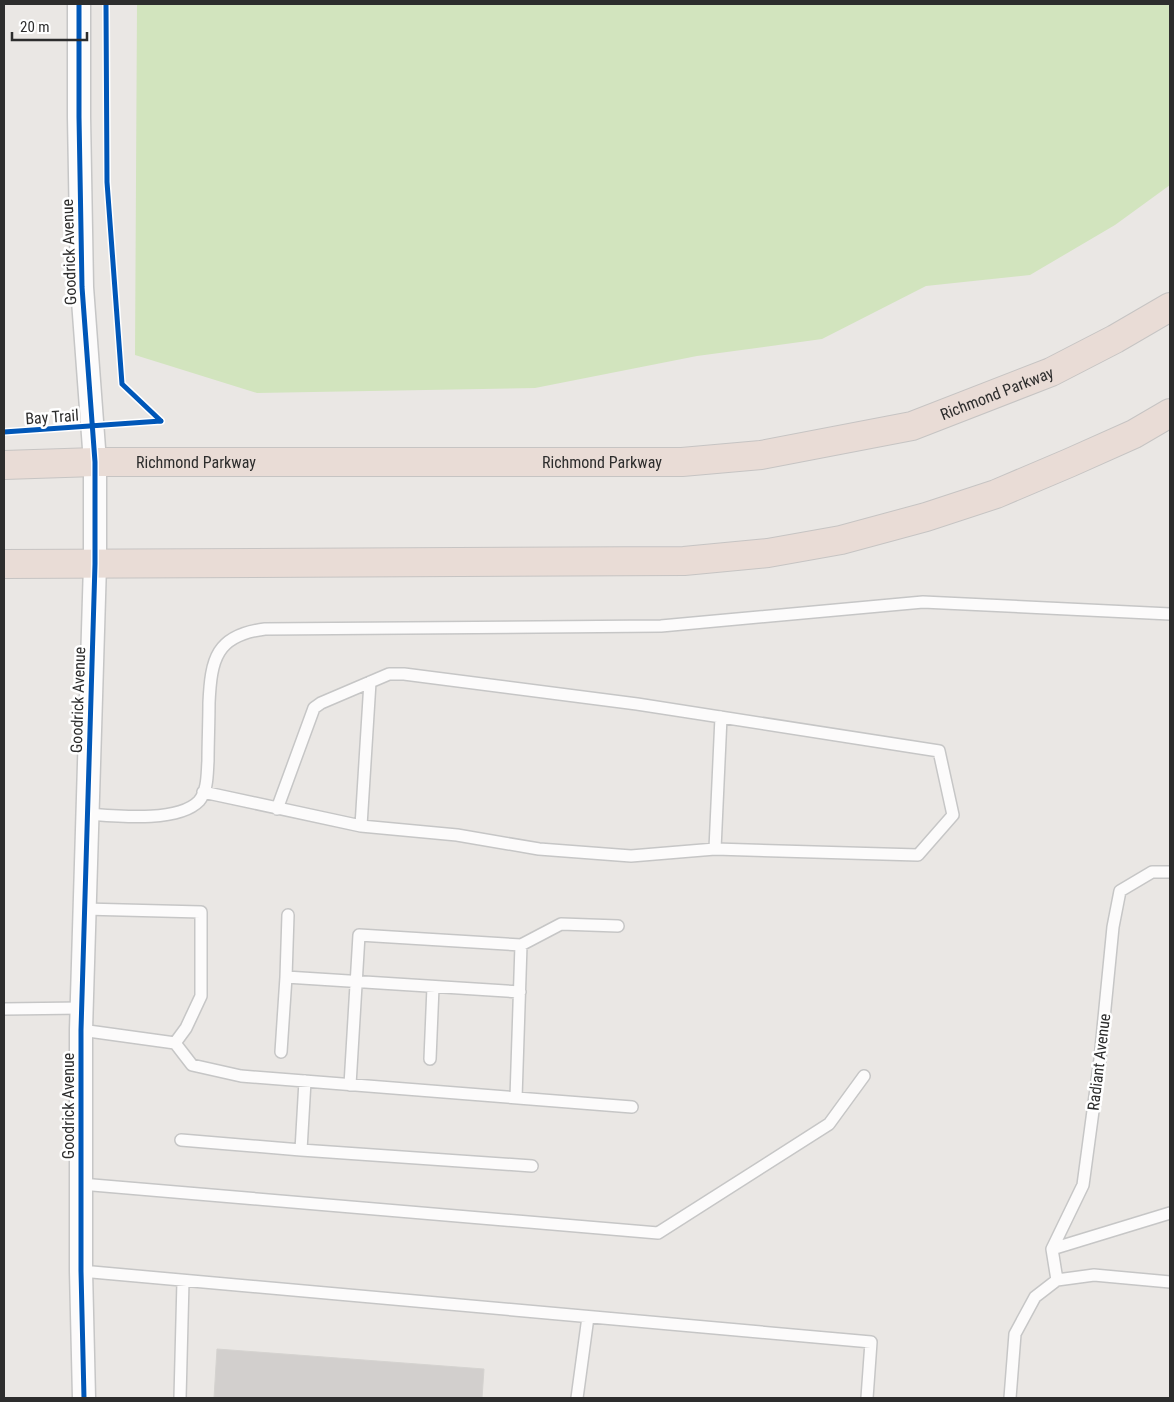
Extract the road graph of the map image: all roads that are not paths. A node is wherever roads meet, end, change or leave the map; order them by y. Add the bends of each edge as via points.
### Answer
1 (79, 4) edge
2 (1170, 307) edge
3 (1170, 413) edge
4 (95, 462) junction
5 (4, 465) edge
6 (4, 564) edge
7 (95, 564) junction
8 (1170, 614) edge
9 (370, 682) junction
10 (721, 717) junction
11 (203, 792) junction
12 (277, 809) junction
13 (87, 814) junction
14 (361, 826) junction
15 (715, 849) junction
16 (1170, 872) edge
17 (84, 909) junction
18 (288, 915) dead end
19 (618, 926) dead end
20 (521, 945) junction
21 (286, 977) junction
22 (356, 982) junction
23 (433, 987) junction
24 (520, 992) junction
25 (4, 1009) edge
26 (81, 1019) junction
27 (175, 1043) junction
28 (281, 1052) dead end
29 (430, 1059) dead end
30 (864, 1076) dead end
31 (306, 1081) junction
32 (350, 1085) junction
33 (516, 1098) junction
34 (632, 1107) dead end
35 (181, 1140) dead end
36 (301, 1150) junction
37 (532, 1166) dead end
38 (81, 1184) junction
39 (1170, 1214) edge
40 (1052, 1250) junction
41 (81, 1272) junction
42 (183, 1280) junction
43 (1057, 1280) junction
44 (1170, 1282) edge
45 (588, 1317) junction
46 (84, 1398) edge
47 (180, 1398) edge
48 (577, 1398) edge
49 (867, 1398) edge
50 (1010, 1398) edge

1 - 4 street, Goodrick Avenue via 82,287
2 - 4 highway, Richmond Parkway via 1052,372 912,426 761,455 682,462
3 - 7 highway via 1134,434 996,494 841,540 768,553 684,561
4 - 5 highway, Richmond Parkway
4 - 7 street, Goodrick Avenue
6 - 7 highway
7 - 13 street, Goodrick Avenue
8 - 11 lane via 923,602 661,626 275,628 248,631 228,641 215,657 210,680 207,784
9 - 10 lane via 389,674 404,674
9 - 12 lane via 314,708
9 - 14 lane
10 - 15 lane
10 - 15 lane via 939,751 953,815 918,855
11 - 12 lane
11 - 13 lane via 199,801 180,812 153,817
12 - 14 lane
13 - 17 street, Goodrick Avenue
14 - 15 lane via 457,835 539,849 631,856
16 - 40 lane, Radiant Avenue via 1152,872 1120,891 1083,1185
17 - 26 street, Goodrick Avenue
17 - 27 lane via 201,912 201,996
18 - 21 lane
19 - 20 lane via 561,924
20 - 22 lane via 359,935
20 - 24 lane
21 - 22 lane
21 - 28 lane
22 - 23 lane
22 - 32 lane
23 - 24 lane
23 - 29 lane
24 - 33 lane
25 - 26 lane
26 - 27 lane
26 - 38 street, Goodrick Avenue
27 - 31 lane via 192,1065 241,1076
30 - 38 lane via 830,1124 658,1233
31 - 32 lane
31 - 36 lane
32 - 33 lane
33 - 34 lane
35 - 36 lane
36 - 37 lane
38 - 41 street, Goodrick Avenue
39 - 40 lane
40 - 43 lane
41 - 42 lane
41 - 46 street, Goodrick Avenue
42 - 45 lane
42 - 47 lane
43 - 44 lane via 1094,1275
43 - 50 lane via 1035,1297 1015,1334
45 - 48 lane
45 - 49 lane via 871,1342

